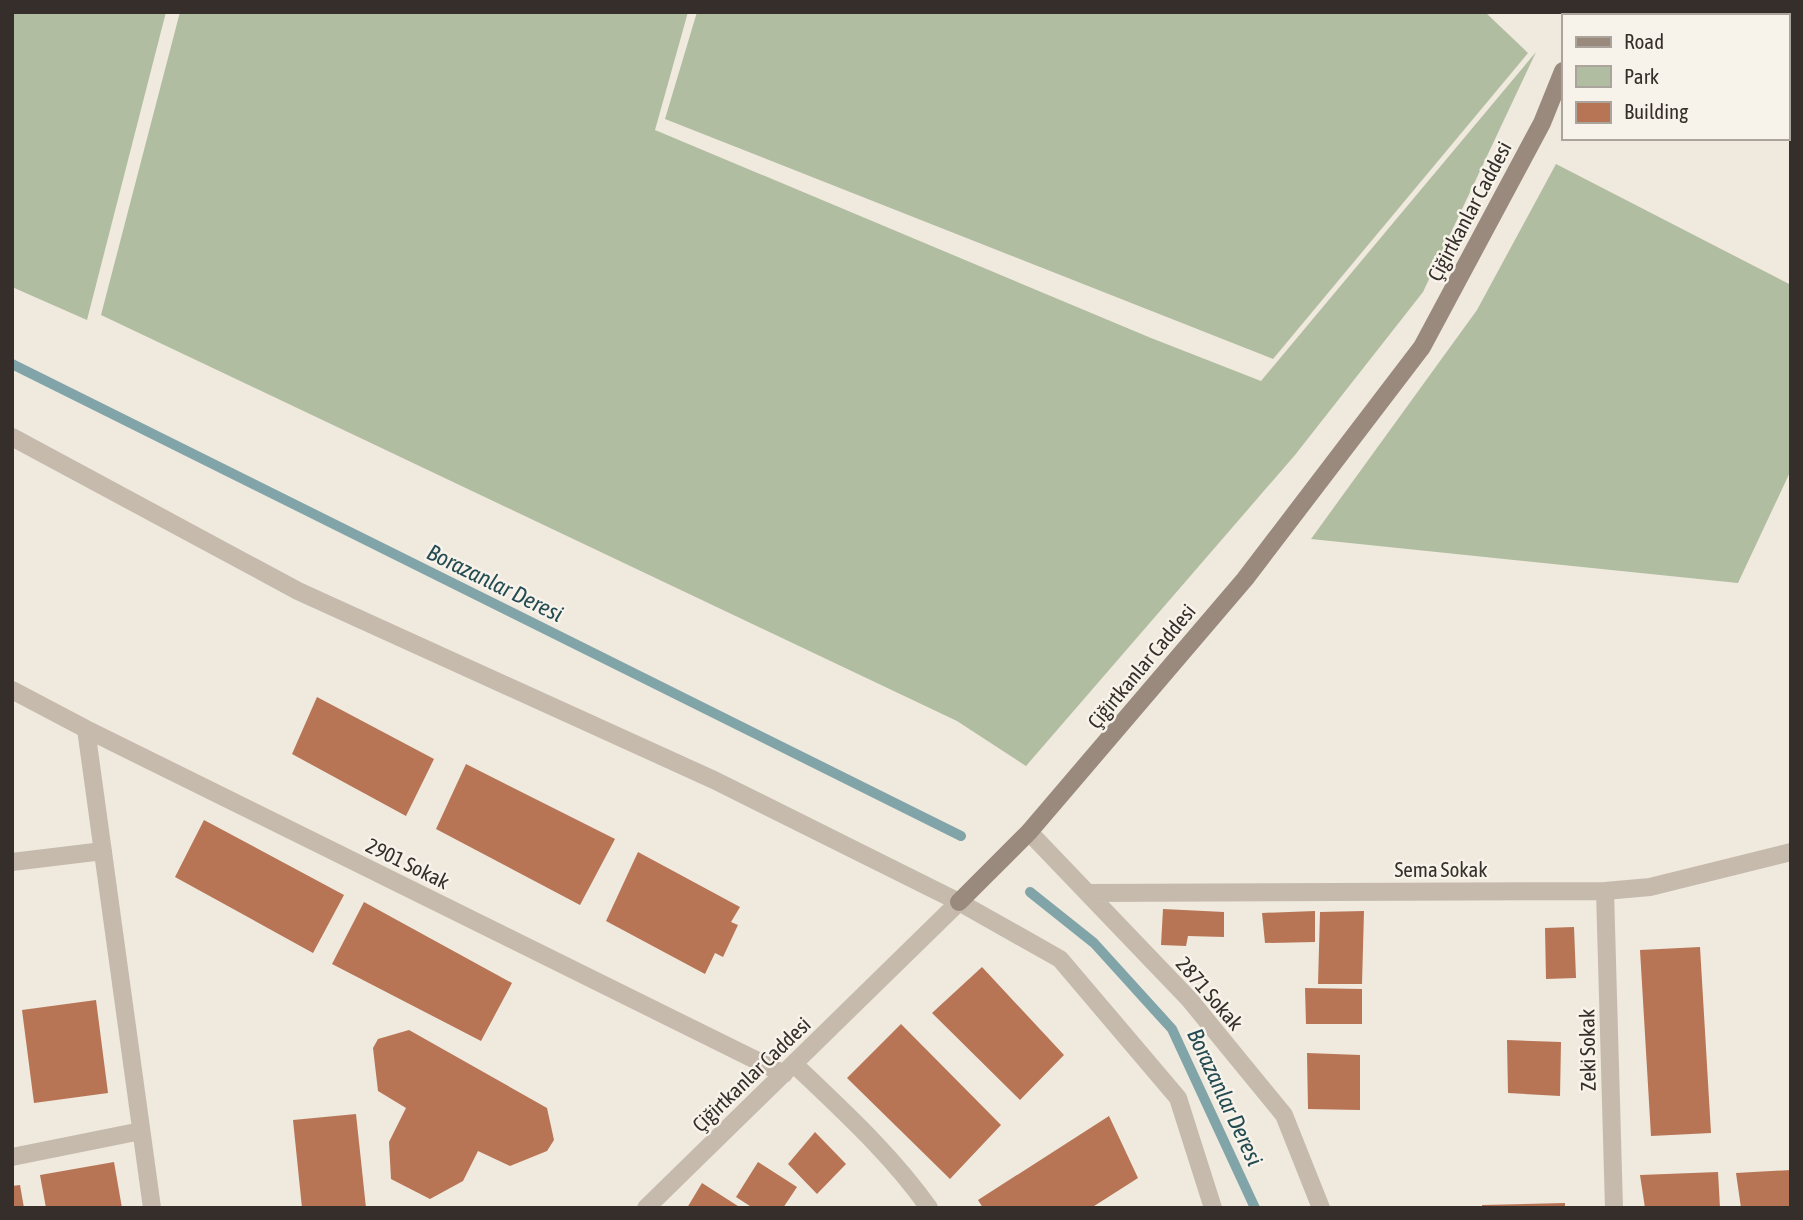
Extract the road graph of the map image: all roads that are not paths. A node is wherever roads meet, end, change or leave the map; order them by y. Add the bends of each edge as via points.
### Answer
1 (1562, 73) edge
2 (12, 437) edge
3 (12, 690) edge
4 (86, 729) junction
5 (1029, 832) junction
6 (103, 850) junction
7 (1791, 852) edge
8 (12, 862) edge
9 (1605, 891) junction
10 (1088, 894) junction
11 (959, 902) junction
12 (789, 1069) junction
13 (141, 1131) junction
14 (12, 1157) edge
15 (152, 1208) edge
16 (646, 1208) edge
17 (929, 1208) edge
18 (1213, 1208) edge
19 (1321, 1208) edge
20 (1614, 1208) edge

1 - 5 street, Çiğirtkanlar Caddesi via 1542,123 1422,347 1245,579
2 - 11 street via 298,591 714,780
3 - 4 street, 2901 Sokak
4 - 6 street
4 - 12 street, 2901 Sokak
5 - 10 street, 2871 Sokak
5 - 11 street, Çiğirtkanlar Caddesi
6 - 8 street
6 - 13 street
7 - 9 street, Sema Sokak via 1650,887
9 - 10 street, Sema Sokak
9 - 20 street, Zeki Sokak
10 - 19 street, 2871 Sokak via 1189,999 1284,1115
11 - 12 street, Çiğirtkanlar Caddesi
11 - 18 street via 1060,958 1178,1098
12 - 16 street, Çiğirtkanlar Caddesi
12 - 17 street, 2901 Sokak via 858,1126
13 - 14 street
13 - 15 street

